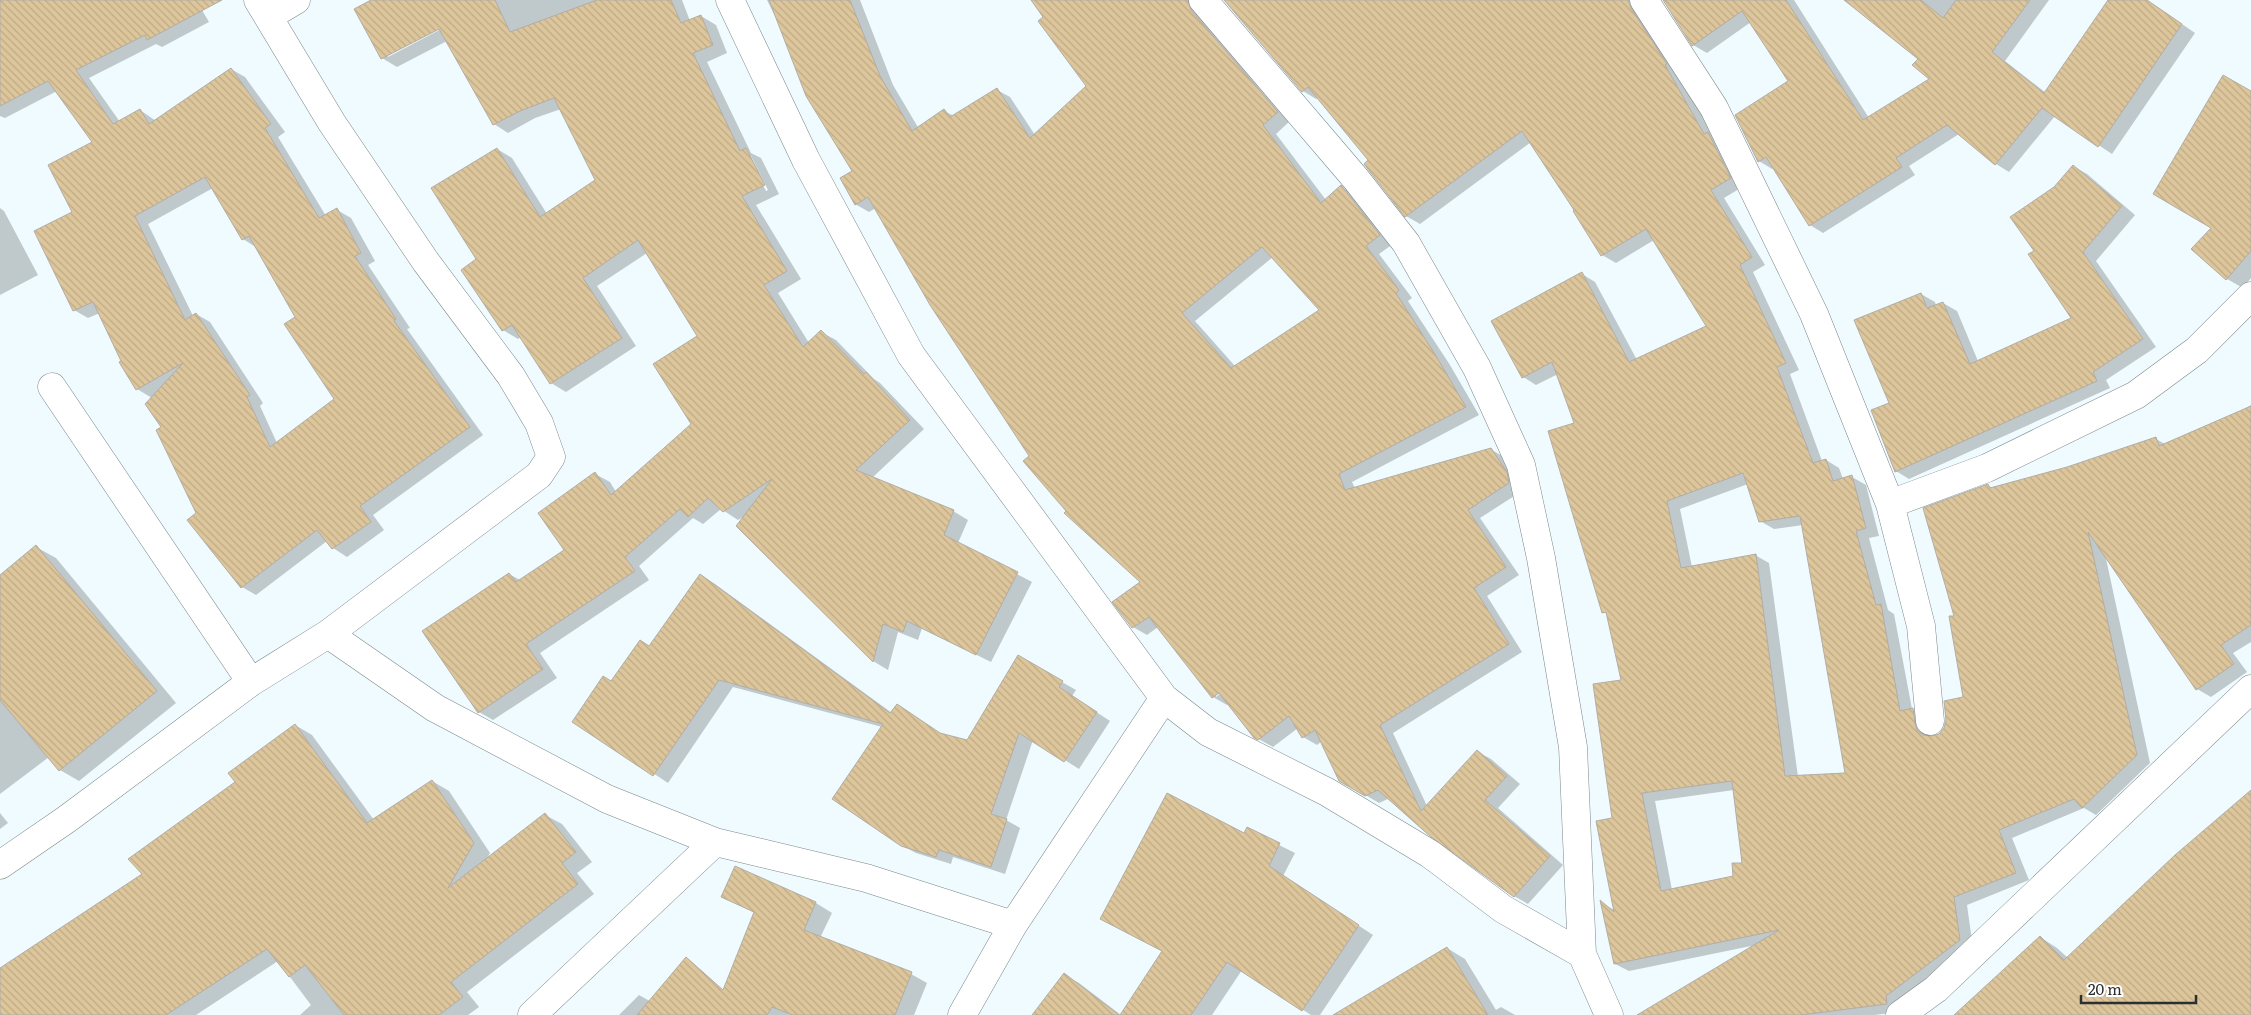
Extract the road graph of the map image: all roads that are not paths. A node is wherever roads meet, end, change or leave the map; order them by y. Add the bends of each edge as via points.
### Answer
1 (296, 0) edge
2 (730, 0) edge
3 (1203, 0) edge
4 (1644, 0) edge
5 (264, 8) edge
6 (2251, 296) edge
7 (52, 387) dead end
8 (1890, 504) junction
9 (328, 634) junction
10 (251, 682) junction
11 (2251, 689) edge
12 (1164, 698) junction
13 (1930, 721) dead end
14 (715, 842) junction
15 (0, 865) edge
16 (1013, 926) junction
17 (1582, 954) junction
18 (532, 1015) edge
19 (962, 1015) edge
20 (1609, 1015) edge
21 (1900, 1015) edge

1 - 5 street
2 - 12 street via 806,160 911,355
3 - 17 street via 1356,178 1406,243 1477,368 1521,466 1542,558 1573,747
4 - 8 street via 1714,108 1814,314
5 - 9 street via 338,131 426,262 511,376 539,423 551,456 539,475
6 - 8 street via 2197,350 2136,394 1987,468
7 - 10 street
8 - 13 street via 1921,626
9 - 10 street
9 - 14 street via 435,708 607,799
10 - 15 street via 67,820
11 - 21 street via 1936,990
12 - 16 street
12 - 17 street via 1208,732 1327,792 1430,854 1503,909
14 - 16 street via 866,878
14 - 18 street
16 - 19 street
17 - 20 street

